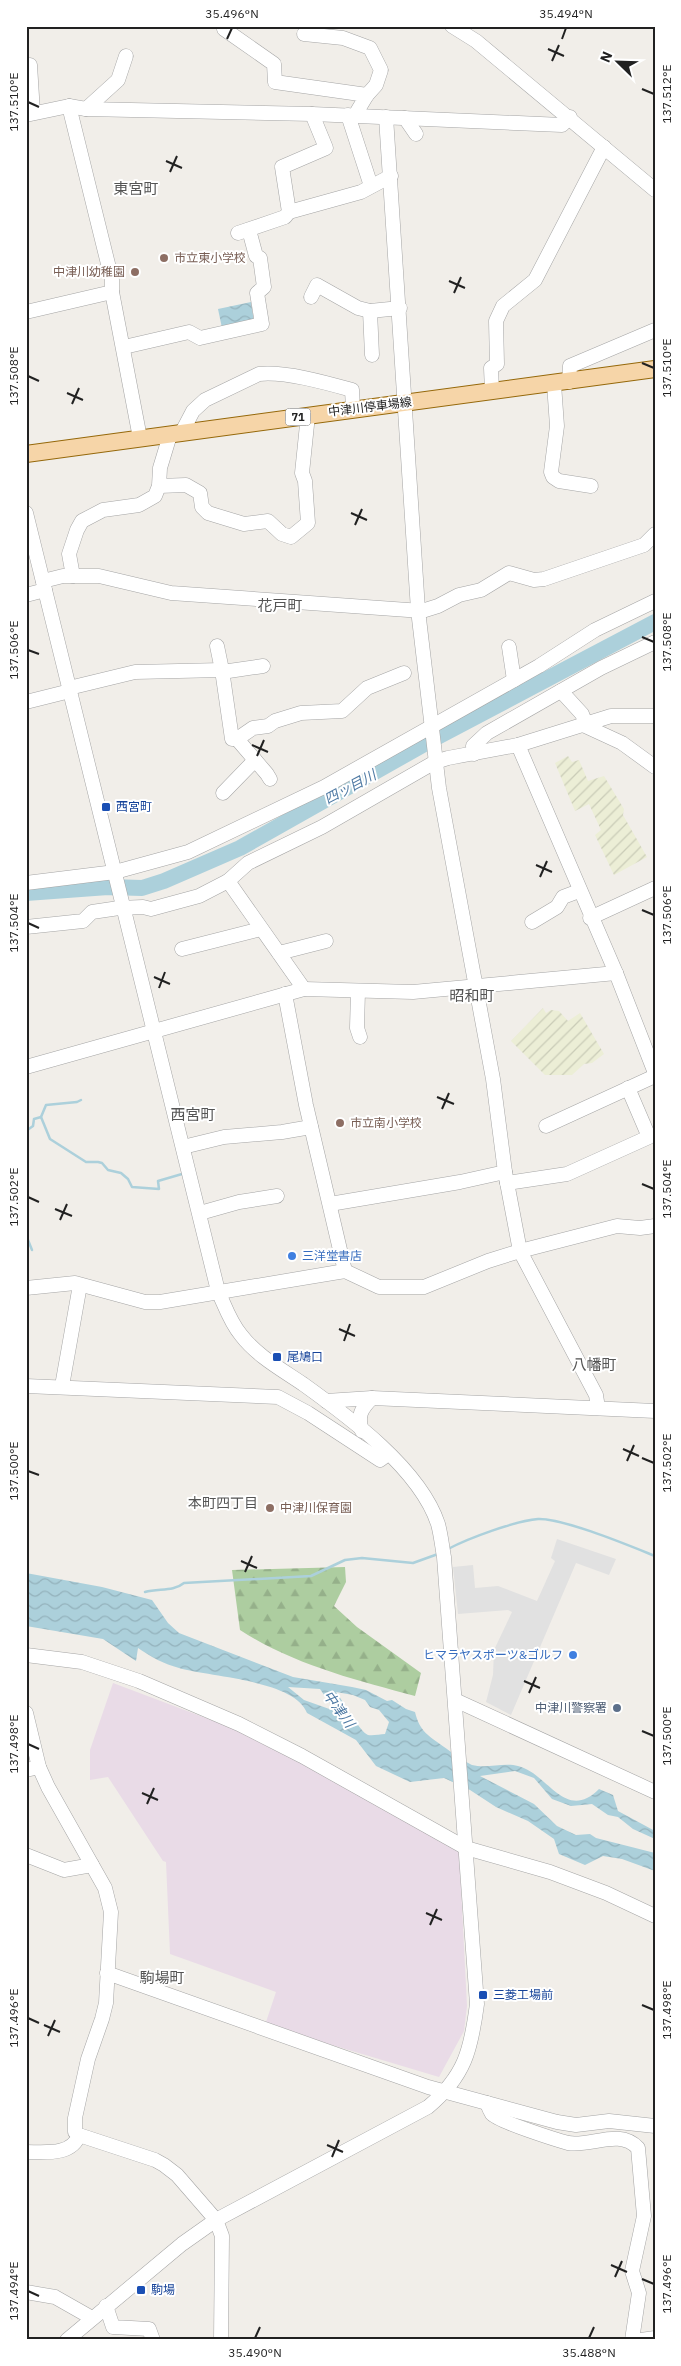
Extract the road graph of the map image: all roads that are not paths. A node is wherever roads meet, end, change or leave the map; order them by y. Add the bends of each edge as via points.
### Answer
1 (452, 26) edge
2 (224, 29) dead end
3 (304, 34) dead end
4 (126, 56) dead end
5 (30, 65) dead end
6 (367, 96) junction
7 (69, 106) junction
8 (86, 109) junction
9 (30, 114) edge
10 (312, 114) junction
11 (351, 115) junction
12 (386, 117) junction
13 (570, 117) junction
14 (405, 118) junction
15 (416, 134) dead end
16 (604, 147) junction
17 (390, 176) junction
18 (371, 186) junction
19 (655, 190) edge
20 (289, 212) junction
21 (112, 292) junction
22 (311, 297) dead end
23 (400, 308) junction
24 (370, 311) junction
25 (26, 312) edge
26 (655, 330) edge
27 (124, 348) junction
28 (372, 354) dead end
29 (655, 369) edge
30 (562, 383) junction
31 (492, 391) junction
32 (405, 402) junction
33 (353, 408) junction
34 (308, 416) junction
35 (176, 433) junction
36 (140, 438) junction
37 (26, 454) edge
38 (159, 486) junction
39 (591, 486) dead end
40 (26, 513) edge
41 (655, 534) edge
42 (73, 576) junction
43 (44, 585) junction
44 (26, 596) edge
45 (655, 601) edge
46 (418, 610) junction
47 (655, 642) edge
48 (218, 646) dead end
49 (509, 647) dead end
50 (262, 666) dead end
51 (222, 671) junction
52 (404, 673) dead end
53 (514, 680) junction
54 (69, 689) junction
55 (562, 691) junction
56 (26, 702) edge
57 (655, 716) edge
58 (584, 725) junction
59 (431, 727) junction
60 (237, 739) junction
61 (518, 745) junction
62 (474, 754) junction
63 (255, 760) junction
64 (435, 762) junction
65 (655, 767) edge
66 (270, 779) dead end
67 (222, 793) dead end
68 (116, 875) junction
69 (228, 881) junction
70 (26, 883) edge
71 (655, 888) edge
72 (579, 891) junction
73 (124, 905) junction
74 (590, 918) junction
75 (532, 922) dead end
76 (26, 927) edge
77 (261, 929) junction
78 (326, 941) dead end
79 (182, 949) dead end
80 (279, 953) junction
81 (616, 973) junction
82 (475, 985) junction
83 (304, 989) junction
84 (358, 991) junction
85 (285, 994) junction
86 (155, 1032) junction
87 (360, 1037) dead end
88 (26, 1067) edge
89 (655, 1074) edge
90 (628, 1088) junction
91 (546, 1126) dead end
92 (311, 1127) junction
93 (183, 1147) junction
94 (506, 1178) junction
95 (277, 1196) dead end
96 (330, 1204) junction
97 (200, 1213) junction
98 (655, 1226) edge
99 (520, 1251) junction
100 (345, 1271) junction
101 (80, 1284) junction
102 (26, 1288) edge
103 (218, 1291) junction
104 (26, 1386) edge
105 (62, 1386) junction
106 (372, 1398) junction
107 (326, 1401) junction
108 (598, 1408) junction
109 (655, 1411) edge
110 (362, 1431) junction
111 (388, 1454) junction
112 (26, 1655) edge
113 (456, 1706) junction
114 (26, 1713) edge
115 (33, 1768) edge
116 (655, 1792) edge
117 (466, 1848) junction
118 (26, 1854) edge
119 (92, 1865) junction
120 (655, 1916) edge
121 (108, 1973) junction
122 (446, 2092) junction
123 (487, 2103) junction
124 (655, 2126) edge
125 (79, 2135) junction
126 (26, 2152) edge
127 (216, 2220) junction
128 (26, 2292) edge
129 (106, 2306) junction
130 (92, 2318) junction
131 (655, 2338) edge
132 (67, 2340) edge
133 (153, 2340) edge
134 (221, 2340) edge
135 (632, 2340) edge
136 (641, 2340) edge

1 - 13 street via 476,41
2 - 6 street via 274,64 275,82
3 - 6 street via 343,38 370,48 381,70 376,85
4 - 8 street via 118,80
5 - 9 street
6 - 11 street
7 - 8 street
7 - 9 street
7 - 21 street via 112,280
8 - 10 street
10 - 11 street
10 - 20 street via 326,148 282,167
11 - 12 street
11 - 18 street
12 - 14 street
12 - 17 street
13 - 14 street via 562,125
13 - 16 street
14 - 15 street
16 - 19 street
16 - 31 street via 535,280 503,306 496,320 497,364 491,368
17 - 18 street
17 - 23 street
18 - 20 street via 361,192
20 - 27 street via 286,217 244,232 260,258 264,286 257,293 262,324 200,338 189,332
21 - 25 street
21 - 27 street
22 - 24 street via 317,285 358,308
23 - 24 street
23 - 32 street
24 - 28 street
26 - 30 street via 570,366
27 - 36 street
29 - 30 main road, 中津川停車場線 / 71
30 - 31 main road, 中津川停車場線 / 71
30 - 39 street via 551,472 559,481
31 - 32 main road, 中津川停車場線 / 71
32 - 33 main road, 中津川停車場線 / 71
32 - 46 street
33 - 34 main road, 中津川停車場線 / 71
33 - 35 street via 352,390 314,380 259,374 205,400
34 - 35 main road, 中津川停車場線 / 71
34 - 38 street via 302,473 308,523 291,537 282,534 268,521 244,524 208,513 202,507 200,493 186,485
35 - 36 main road, 中津川停車場線 / 71
35 - 38 street via 160,468
36 - 37 main road, 中津川停車場線 / 71
38 - 42 street via 155,496 147,502 103,510 82,521 69,554
40 - 43 street
41 - 46 street via 644,545 582,567 534,580 509,573 481,590
42 - 43 street
42 - 46 street via 108,578 171,593
43 - 44 street
43 - 54 street
45 - 53 street via 594,630
46 - 59 street
47 - 55 street
48 - 51 street
49 - 53 street
50 - 51 street
51 - 54 street via 135,672
51 - 60 street via 232,739
52 - 60 street via 367,688 342,711 301,713 268,726 253,728
53 - 59 street
54 - 56 street
54 - 68 street
55 - 58 street via 582,714
55 - 62 street via 487,733 473,746
57 - 58 street via 611,716
58 - 61 street
58 - 65 street via 622,743
59 - 64 street
59 - 68 street via 316,791 188,852
60 - 63 street
61 - 62 street
61 - 72 street
62 - 64 street
63 - 66 street
63 - 67 street
64 - 69 street via 322,827 248,863
64 - 82 street
68 - 70 street
68 - 73 street
69 - 73 street via 199,896 151,909
69 - 77 street
71 - 74 street
72 - 74 street
72 - 75 street via 563,897 557,907
73 - 76 street via 92,912 83,921
73 - 86 street
74 - 81 street
77 - 79 street
77 - 80 street
78 - 80 street
80 - 83 street
81 - 82 street
81 - 89 street
82 - 84 street via 413,992
82 - 94 street
83 - 84 street
83 - 85 street
84 - 87 street via 357,1028
85 - 86 street
85 - 92 street
86 - 88 street
86 - 93 street
89 - 90 street
90 - 91 street
90 - 94 street via 649,1136 567,1174
92 - 93 street via 224,1137
92 - 96 street
93 - 97 street
94 - 96 street via 460,1182
94 - 99 street
95 - 97 street
96 - 100 street
97 - 103 street
98 - 99 street via 617,1226
99 - 100 street via 424,1287 379,1287
99 - 108 street via 596,1395
100 - 103 street
101 - 102 street
101 - 103 street via 145,1302
101 - 105 street
103 - 107 street via 240,1335 261,1356
104 - 105 street
105 - 111 street via 278,1397 380,1460
106 - 107 street
106 - 108 street
106 - 110 street via 360,1413
107 - 110 street
108 - 109 street
110 - 111 street
111 - 113 street via 417,1485 437,1523 444,1557
112 - 117 street via 100,1667 239,1724
113 - 116 street
113 - 117 street
114 - 115 street
115 - 119 street via 48,1787
117 - 120 street via 550,1872
117 - 122 street via 477,2004 472,2042
118 - 119 street via 64,1870
119 - 121 street via 105,1888 110,1906
121 - 122 street
121 - 125 street via 102,2019 88,2059 75,2118 75,2132
122 - 123 street
122 - 127 street via 402,2122
123 - 124 street via 576,2125 609,2121
123 - 135 street via 492,2115 504,2122 568,2143 618,2138 631,2140 638,2148 644,2216 632,2270 639,2293
125 - 126 street via 69,2148 52,2153
125 - 127 street via 155,2160 177,2176
127 - 129 street
127 - 134 street via 222,2236
128 - 130 street via 55,2297
129 - 130 street
129 - 133 street via 113,2327 148,2330
130 - 132 street
131 - 136 street

